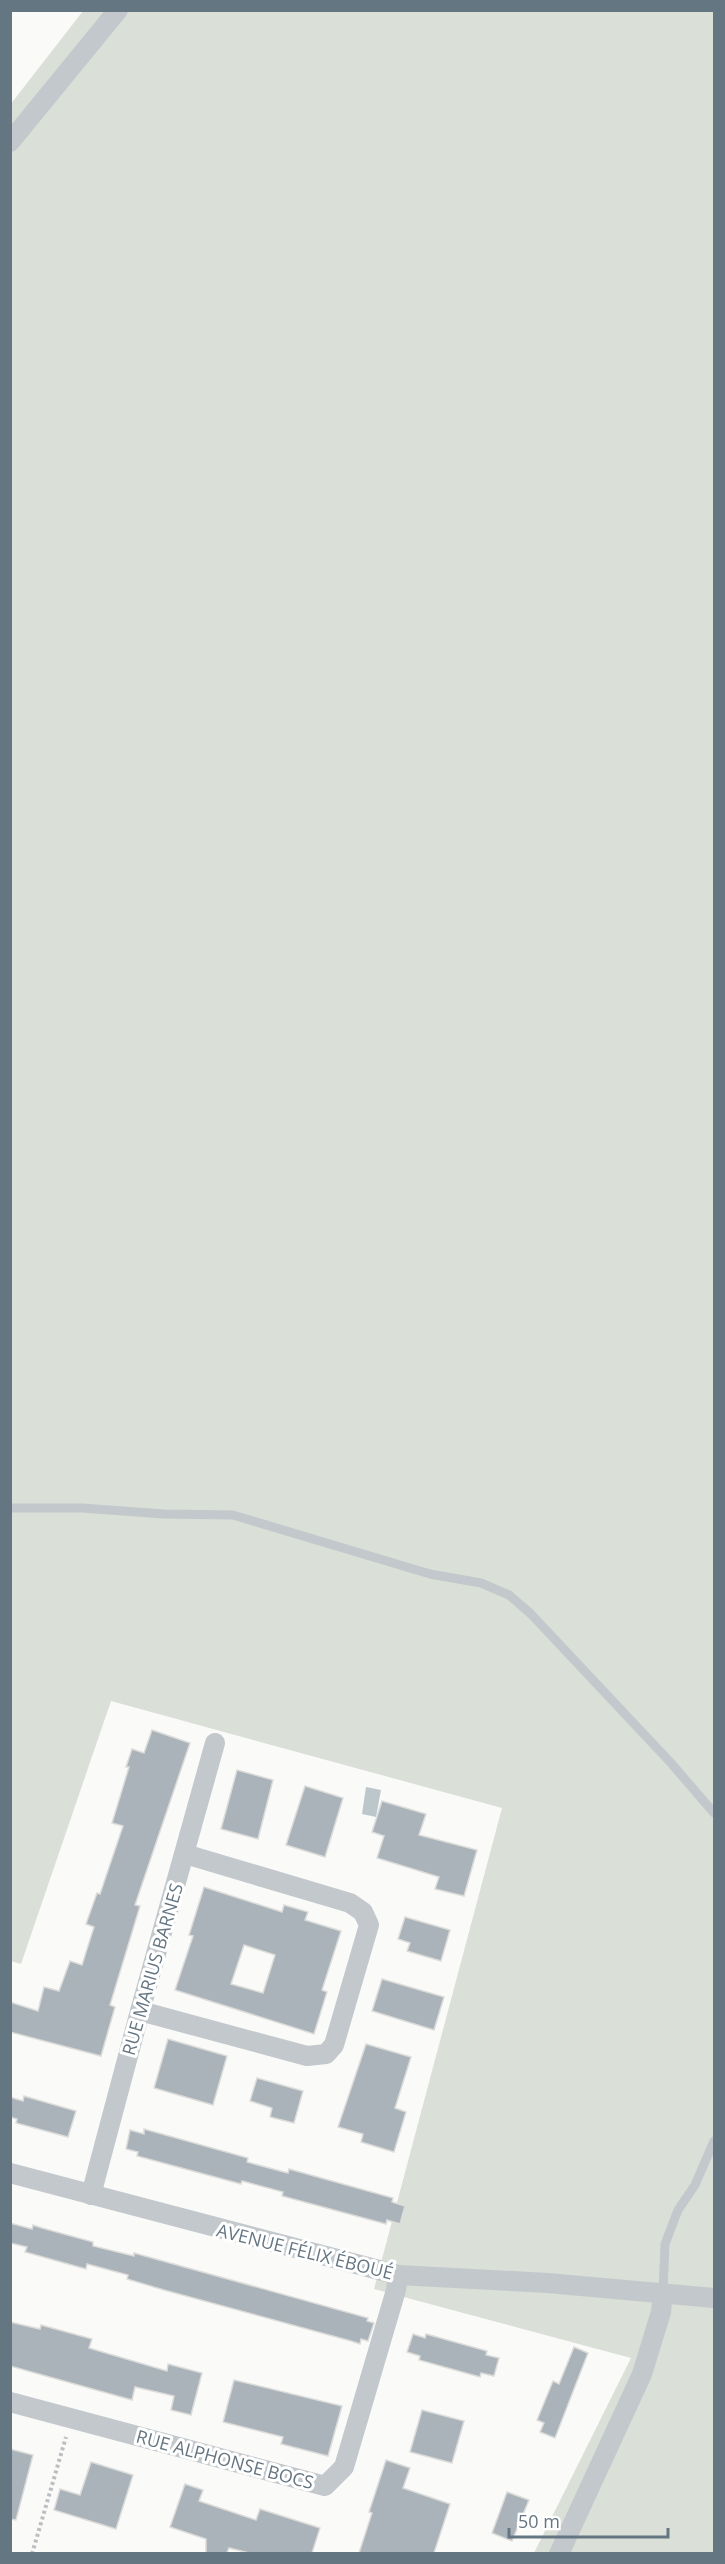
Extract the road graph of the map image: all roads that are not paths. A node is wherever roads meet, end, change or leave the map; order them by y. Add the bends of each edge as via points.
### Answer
1 (114, 12) edge
2 (10, 142) edge
3 (10, 1508) edge
4 (215, 1743) dead end
5 (714, 1813) edge
6 (185, 1854) junction
7 (140, 2011) junction
8 (714, 2141) edge
9 (10, 2173) edge
10 (91, 2195) junction
11 (398, 2276) junction
12 (663, 2292) junction
13 (714, 2298) edge
14 (10, 2402) edge
15 (559, 2553) edge

1 - 2 street
3 - 5 lane via 232,1515 500,1591 531,1614
4 - 6 street, RUE MARIUS BARNES
6 - 7 street, RUE MARIUS BARNES
6 - 7 street via 350,1903 363,1912 369,1925 360,1958 334,2045 326,2054 307,2056
7 - 10 street, RUE MARIUS BARNES
8 - 12 lane via 665,2244
9 - 10 street, AVENUE FÉLIX ÉBOUÉ
10 - 11 street, AVENUE FÉLIX ÉBOUÉ
11 - 12 street, AVENUE FÉLIX ÉBOUÉ
11 - 14 street, RUE ALPHONSE BOCS via 344,2467 325,2486
12 - 13 street, AVENUE FÉLIX ÉBOUÉ
12 - 15 street via 662,2312 642,2374

